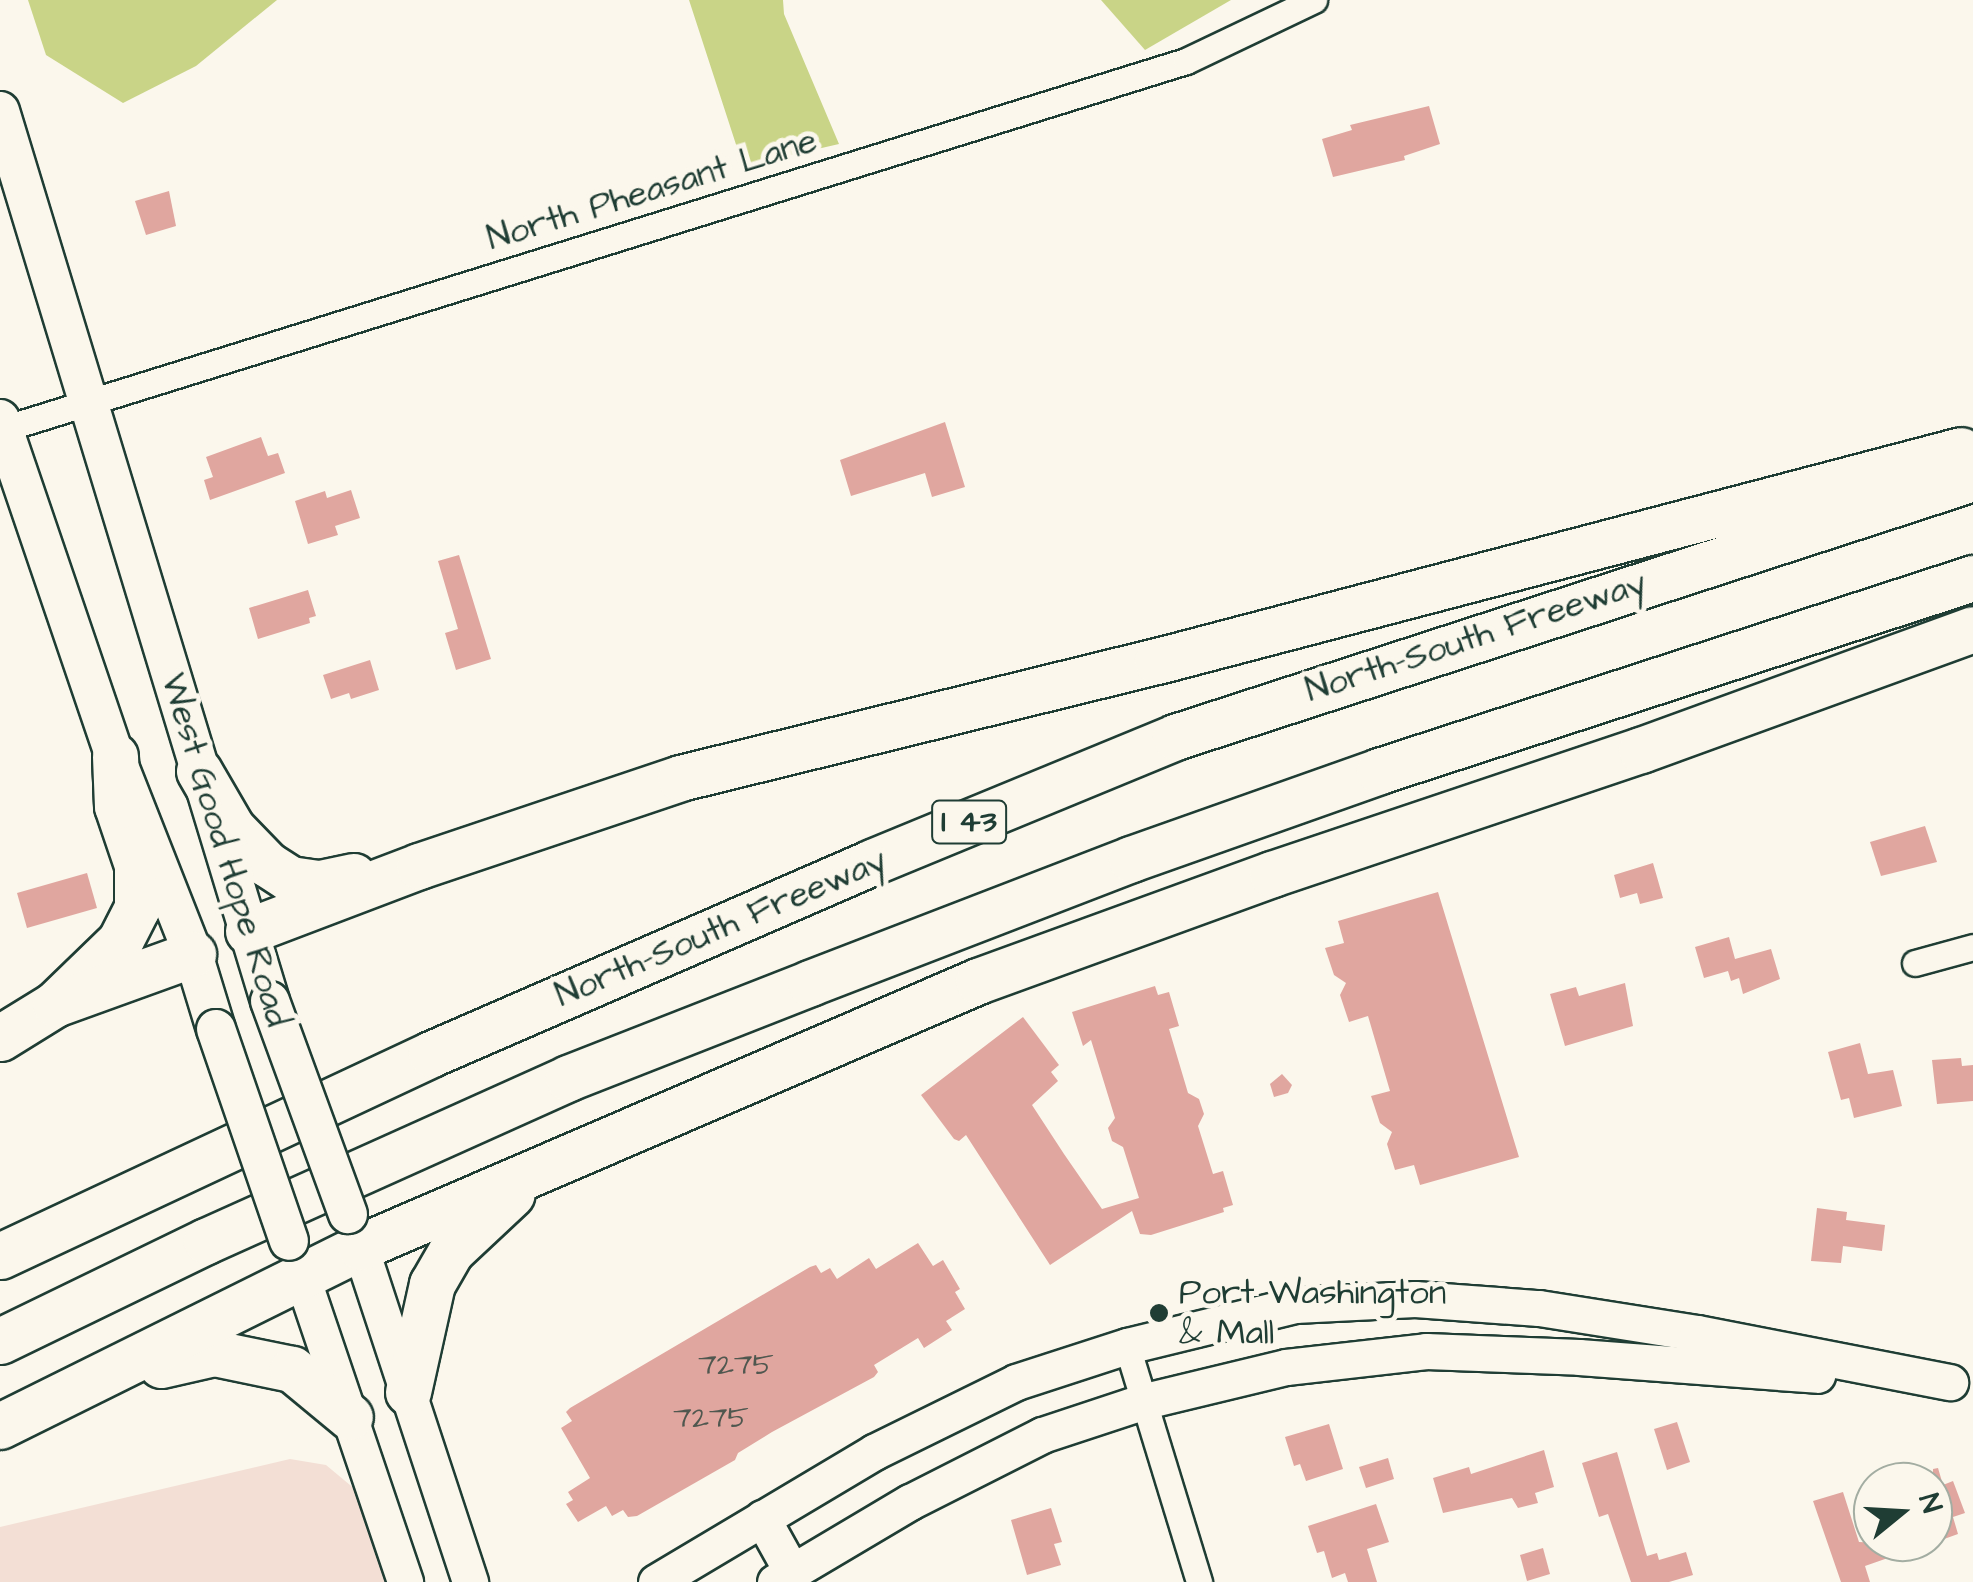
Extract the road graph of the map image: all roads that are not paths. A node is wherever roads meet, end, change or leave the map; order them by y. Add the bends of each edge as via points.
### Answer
1 (1314, 0) edge
2 (0, 111) edge
3 (88, 402) junction
4 (2, 424) edge
5 (1973, 447) edge
6 (1973, 478) edge
7 (1973, 578) edge
8 (1973, 628) edge
9 (115, 756) junction
10 (199, 771) junction
11 (419, 866) junction
12 (248, 931) junction
13 (1973, 947) edge
14 (193, 954) junction
15 (1914, 963) dead end
16 (55, 1004) junction
17 (0, 1038) edge
18 (546, 1166) junction
19 (354, 1231) junction
20 (0, 1256) edge
21 (296, 1259) junction
22 (0, 1341) edge
23 (1128, 1346) junction
24 (106, 1377) junction
25 (1962, 1384) edge
26 (408, 1392) junction
27 (1144, 1401) junction
28 (350, 1417) junction
29 (0, 1426) edge
30 (762, 1518) junction
31 (784, 1577) edge
32 (405, 1582) edge
33 (470, 1582) edge
34 (656, 1582) edge
35 (1199, 1582) edge

1 - 3 street, North Pheasant Lane via 1186,60
2 - 3 main road, West Good Hope Road
3 - 4 street, North Pheasant Lane
3 - 10 main road, West Good Hope Road
4 - 9 main road, West Good Hope Road
5 - 11 highway via 698,773
6 - 20 highway, North-South Freeway / I 43 via 1175,737 431,1054
7 - 22 highway via 1378,771 917,942 568,1078
8 - 18 highway via 1642,750 1106,932
9 - 14 main road, West Good Hope Road
9 - 16 highway via 116,806 136,865 137,908 120,941
10 - 11 highway via 232,828 290,879 320,883
10 - 12 main road, West Good Hope Road
11 - 12 highway
12 - 14 main road
12 - 19 main road, West Good Hope Road, bridge
13 - 15 street
14 - 16 highway
14 - 21 main road, West Good Hope Road, bridge
16 - 17 highway
18 - 19 highway
18 - 26 highway via 451,1251 432,1284
19 - 21 highway
19 - 26 main road, West Good Hope Road
21 - 24 highway
21 - 28 main road, West Good Hope Road
23 - 25 main road via 1295,1305 1415,1298 1539,1308
23 - 27 street
23 - 30 main road via 1059,1365 955,1410
24 - 28 highway via 214,1353 292,1369
24 - 29 highway
25 - 27 main road via 1426,1351 1286,1367
26 - 33 main road, West Good Hope Road
27 - 31 main road via 1042,1435
27 - 35 street
28 - 32 main road, West Good Hope Road
30 - 31 main road
30 - 34 main road

